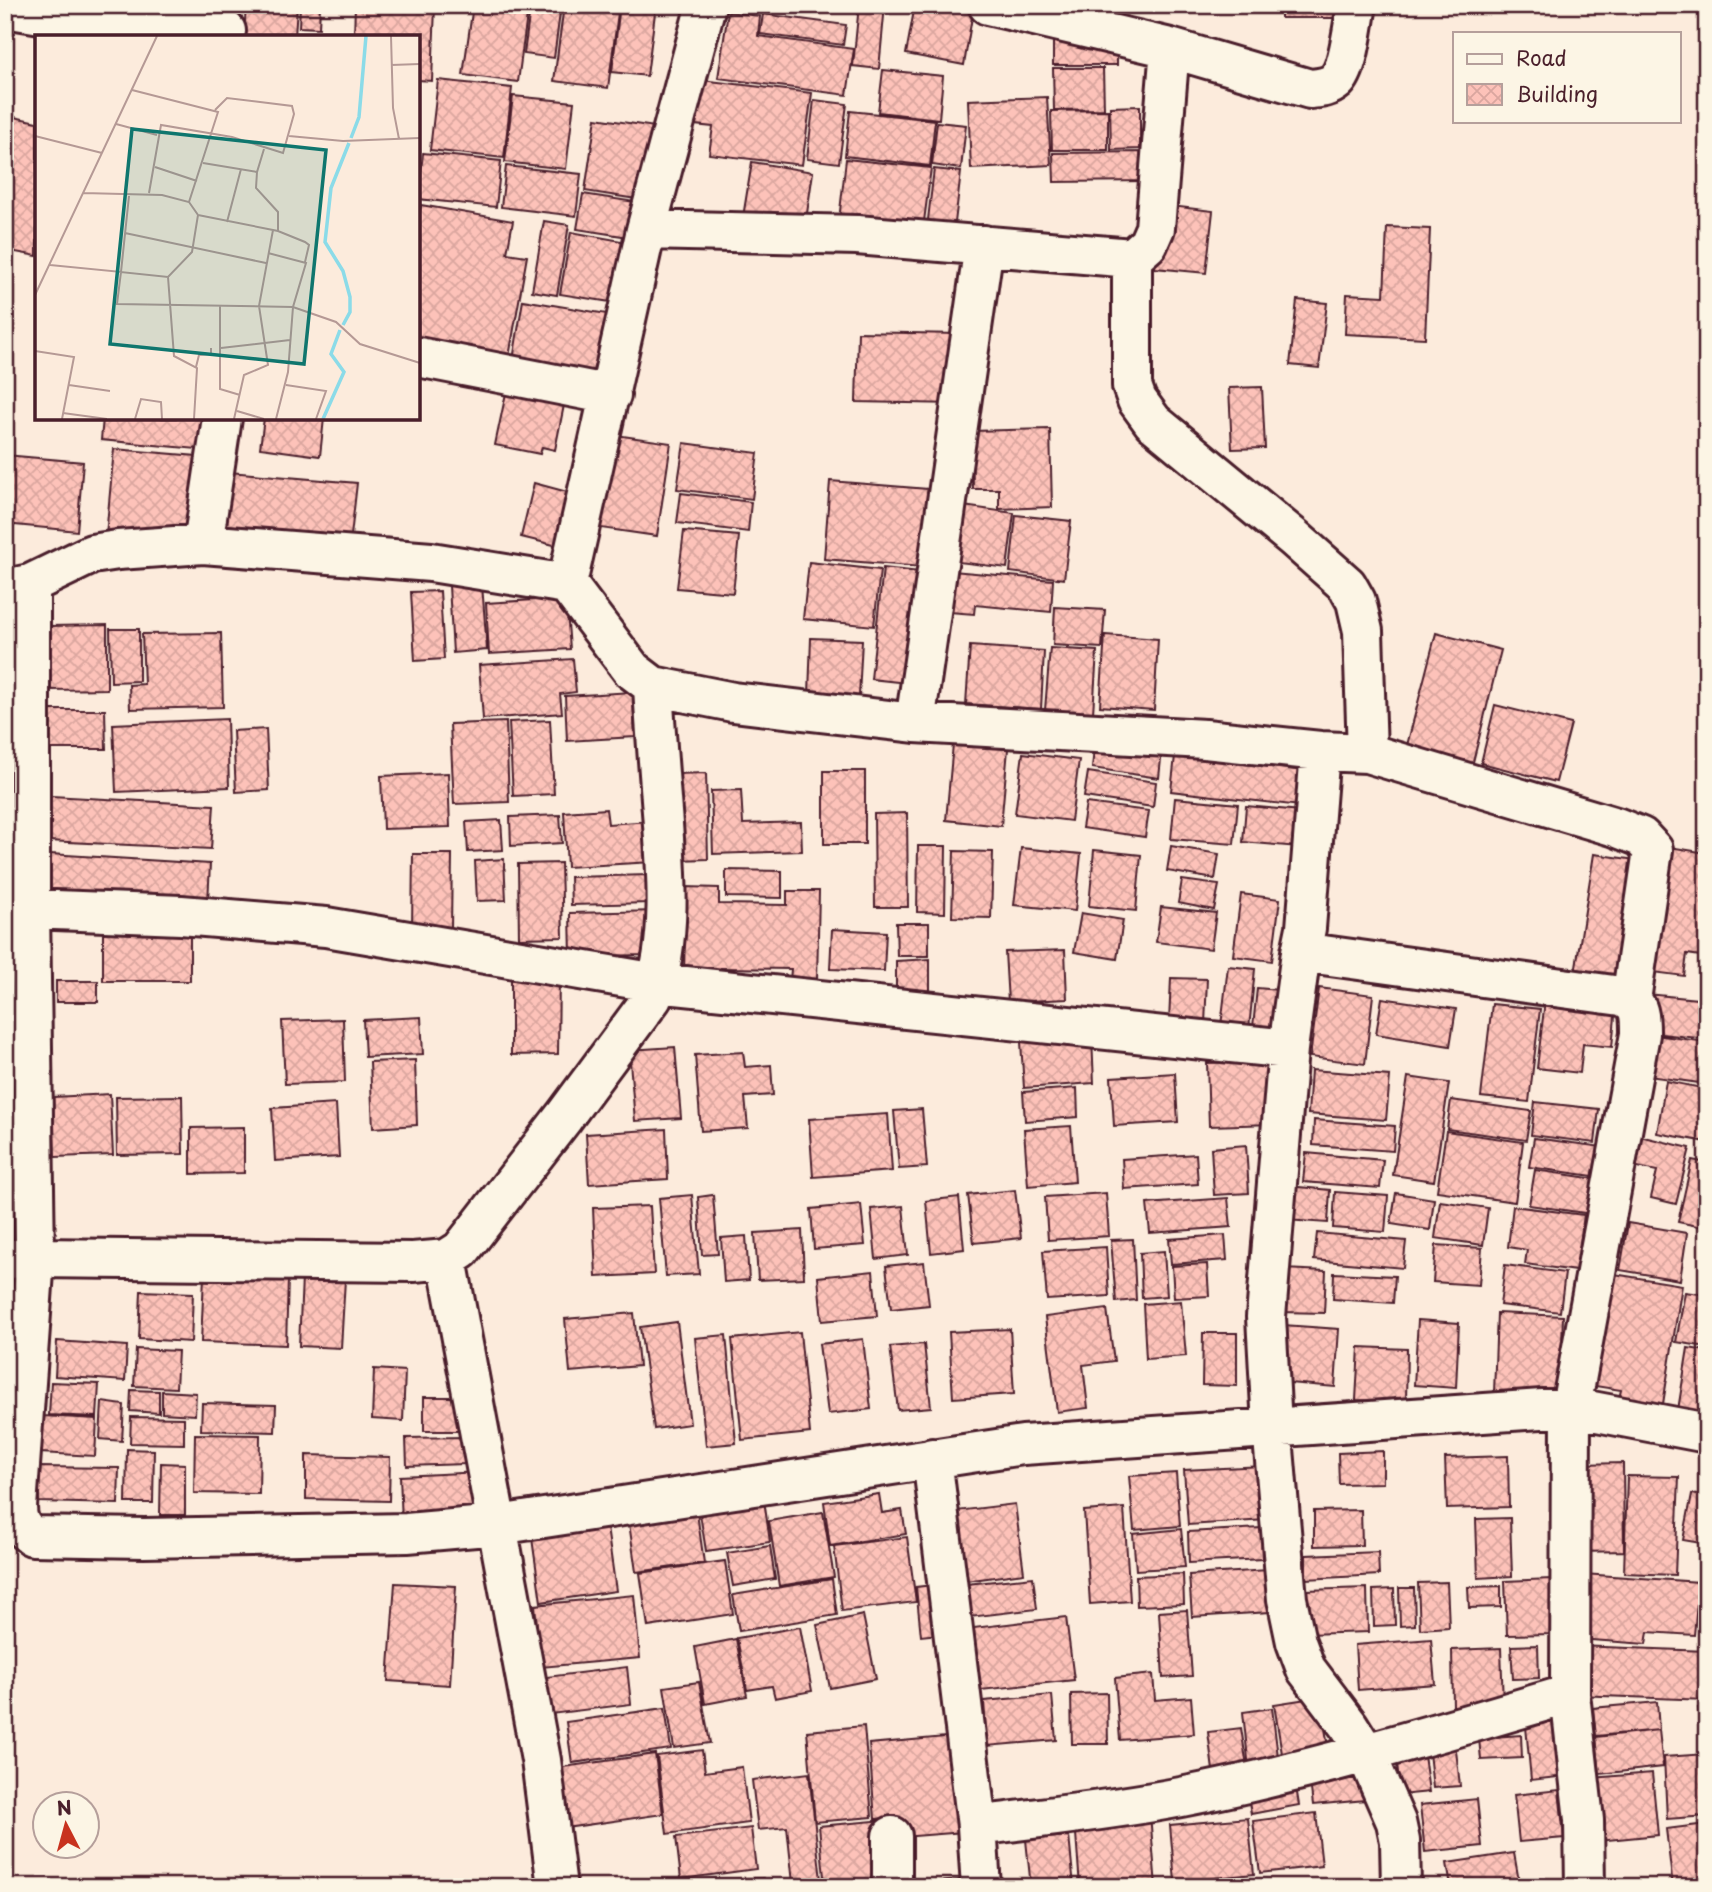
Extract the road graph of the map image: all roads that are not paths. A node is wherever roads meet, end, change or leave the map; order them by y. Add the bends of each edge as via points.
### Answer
1 (706, 5) edge
2 (988, 5) edge
3 (1357, 5) edge
4 (5, 8) edge
5 (227, 24) edge
6 (1170, 48) junction
7 (646, 230) junction
8 (984, 245) junction
9 (1132, 258) junction
10 (420, 357) edge
11 (611, 395) junction
12 (222, 420) edge
13 (203, 544) junction
14 (567, 584) junction
15 (18, 586) edge
16 (653, 686) junction
17 (915, 723) junction
18 (1320, 751) junction
19 (1367, 753) junction
20 (30, 909) junction
21 (1301, 952) junction
22 (657, 983) junction
23 (1631, 1000) junction
24 (1288, 1049) junction
25 (20, 1259) edge
26 (447, 1259) junction
27 (1571, 1407) junction
28 (1272, 1426) junction
29 (1707, 1433) edge
30 (932, 1458) junction
31 (498, 1525) junction
32 (1570, 1694) junction
33 (1366, 1753) junction
34 (977, 1826) junction
35 (892, 1836) dead end
36 (558, 1887) edge
37 (892, 1887) edge
38 (981, 1887) edge
39 (1401, 1887) edge
40 (1585, 1887) edge

1 - 7 street
2 - 6 street
3 - 6 street via 1343,73 1324,88 1310,89
4 - 5 street via 59,17
6 - 9 street via 1155,228 1148,244
7 - 8 street via 857,235
7 - 11 street
8 - 9 street
8 - 17 street
9 - 19 street via 1131,371 1137,400 1153,422 1347,585 1363,631
10 - 11 street
11 - 14 street
12 - 13 street
13 - 14 street via 431,562
13 - 15 street via 92,554
14 - 16 street via 632,670
15 - 20 street
16 - 17 street via 733,702
16 - 22 street via 667,920
17 - 18 street via 1206,739
18 - 19 street
18 - 21 street
19 - 23 street via 1615,827 1650,844 1652,861
20 - 22 street via 326,927
20 - 25 street
21 - 23 street
21 - 24 street
22 - 24 street
22 - 26 street via 652,998 564,1117 461,1250
23 - 27 street via 1640,1011 1640,1034
24 - 28 street via 1265,1317
25 - 26 street
25 - 31 street via 17,1516 24,1532 32,1536 158,1538 407,1533
26 - 31 street
27 - 28 street
27 - 29 street
27 - 32 street
28 - 30 street via 1024,1445
28 - 33 street via 1287,1599 1296,1642 1306,1669
30 - 31 street
30 - 34 street
31 - 36 street via 541,1760
32 - 33 street
32 - 40 street via 1584,1820
33 - 34 street via 1181,1797
33 - 39 street via 1396,1822
34 - 38 street
35 - 37 street

